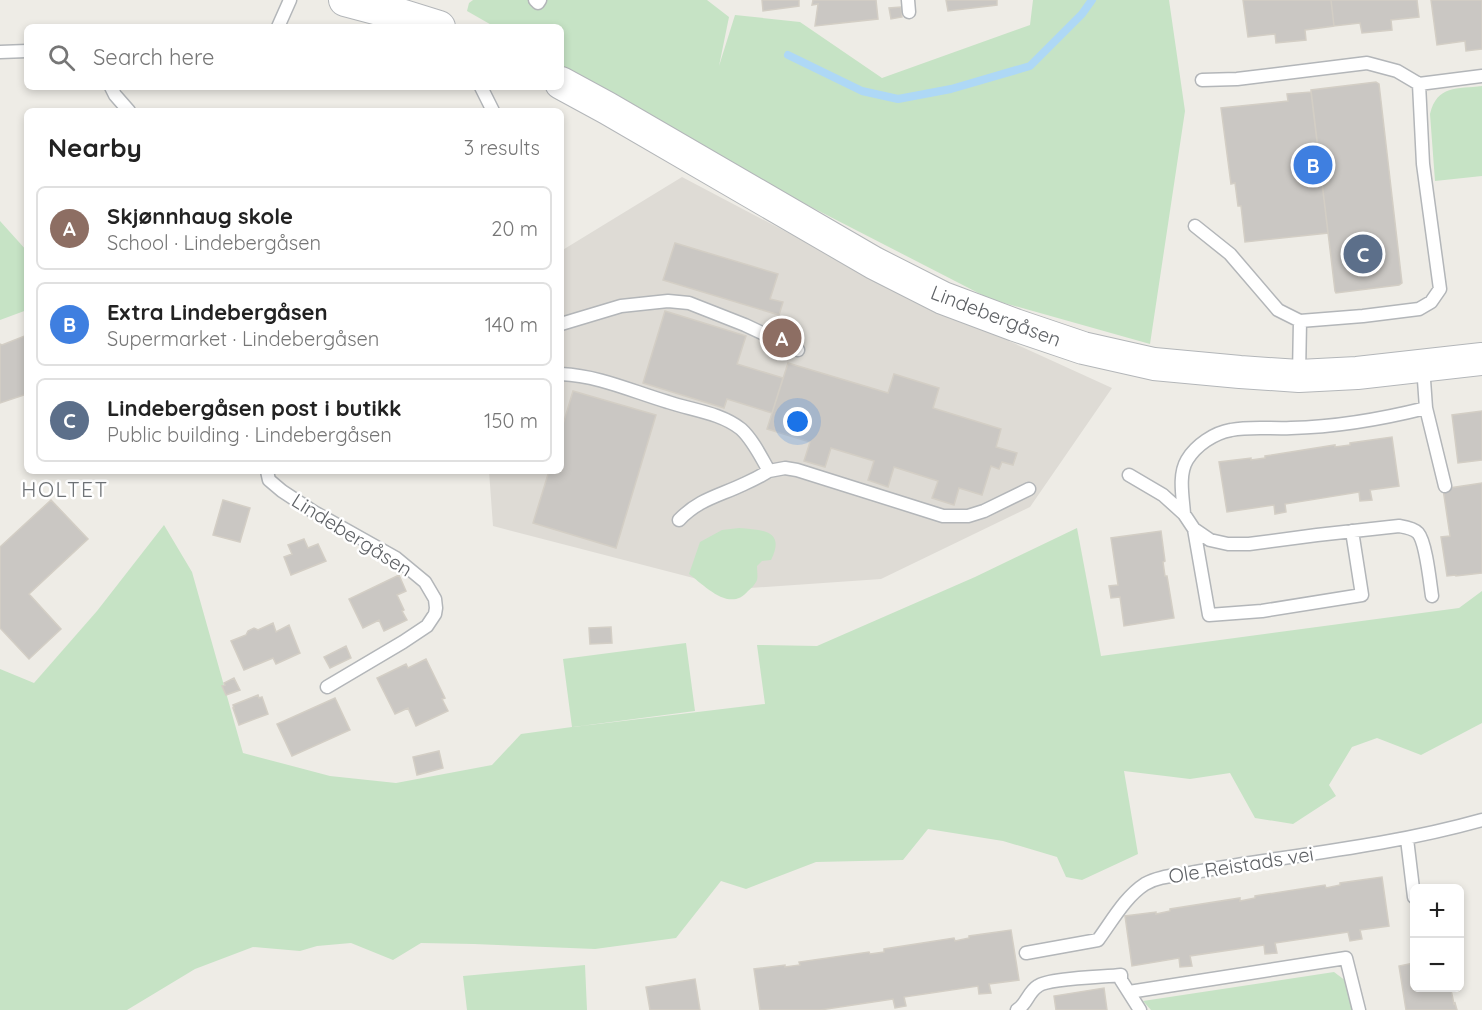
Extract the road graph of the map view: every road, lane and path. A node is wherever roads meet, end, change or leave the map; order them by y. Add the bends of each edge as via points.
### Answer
1 (291, 0) edge
2 (345, 0) edge
3 (535, 0) edge
4 (540, 0) edge
5 (396, 6) edge
6 (279, 24) edge
7 (433, 24) edge
8 (24, 51) edge
9 (0, 52) edge
10 (1482, 76) edge
11 (1202, 80) dead end
12 (1419, 84) junction
13 (564, 85) edge
14 (112, 90) edge
15 (482, 90) edge
16 (126, 108) edge
17 (492, 108) edge
18 (1195, 226) dead end
19 (1300, 321) junction
20 (564, 323) edge
21 (798, 350) dead end
22 (1482, 359) edge
23 (1423, 366) junction
24 (564, 374) edge
25 (1299, 376) junction
26 (1426, 408) junction
27 (769, 471) junction
28 (268, 474) edge
29 (1129, 475) dead end
30 (1445, 486) dead end
31 (1029, 489) dead end
32 (1184, 514) junction
33 (679, 520) dead end
34 (1194, 529) junction
35 (1352, 531) junction
36 (1432, 596) dead end
37 (327, 687) dead end
38 (1482, 820) edge
39 (1407, 839) junction
40 (1412, 884) edge
41 (1026, 953) dead end
42 (1129, 992) junction
43 (1017, 1010) edge
44 (1140, 1010) edge
45 (1359, 1010) edge

1 - 6 lane
2 - 5 street
3 - 4 lane
5 - 7 street
8 - 9 lane
10 - 12 lane
11 - 12 lane via 1367,63 1397,70
12 - 19 lane via 1423,164 1440,289 1431,302 1419,309
13 - 25 street, Lindebergåsen via 874,263 943,298 1083,348 1144,362
14 - 16 lane
15 - 17 lane
18 - 19 lane via 1230,254 1278,310
19 - 25 lane
20 - 21 lane via 621,306 689,303
22 - 23 street, Lindebergåsen
23 - 25 street, Lindebergåsen
23 - 26 lane
24 - 27 lane via 606,381 724,419 750,439
26 - 30 lane
26 - 32 lane via 1352,422 1246,428 1215,435 1187,461 1182,486
27 - 31 lane via 797,470 943,516 968,516 984,511
27 - 33 lane via 690,508
28 - 37 lane, Lindebergåsen via 282,491 314,512 396,558 426,582 435,599 435,614 427,626
29 - 32 lane via 1163,495
32 - 34 lane
34 - 35 lane via 1210,540 1228,544
34 - 35 lane via 1209,615 1362,595
35 - 36 lane via 1399,526 1418,533
38 - 39 lane, Ole Reistads vei
39 - 40 lane
39 - 41 lane, Ole Reistads vei via 1155,879 1131,896 1098,940
42 - 43 lane via 1121,975 1054,981 1038,985
42 - 44 lane
42 - 45 lane via 1346,958

